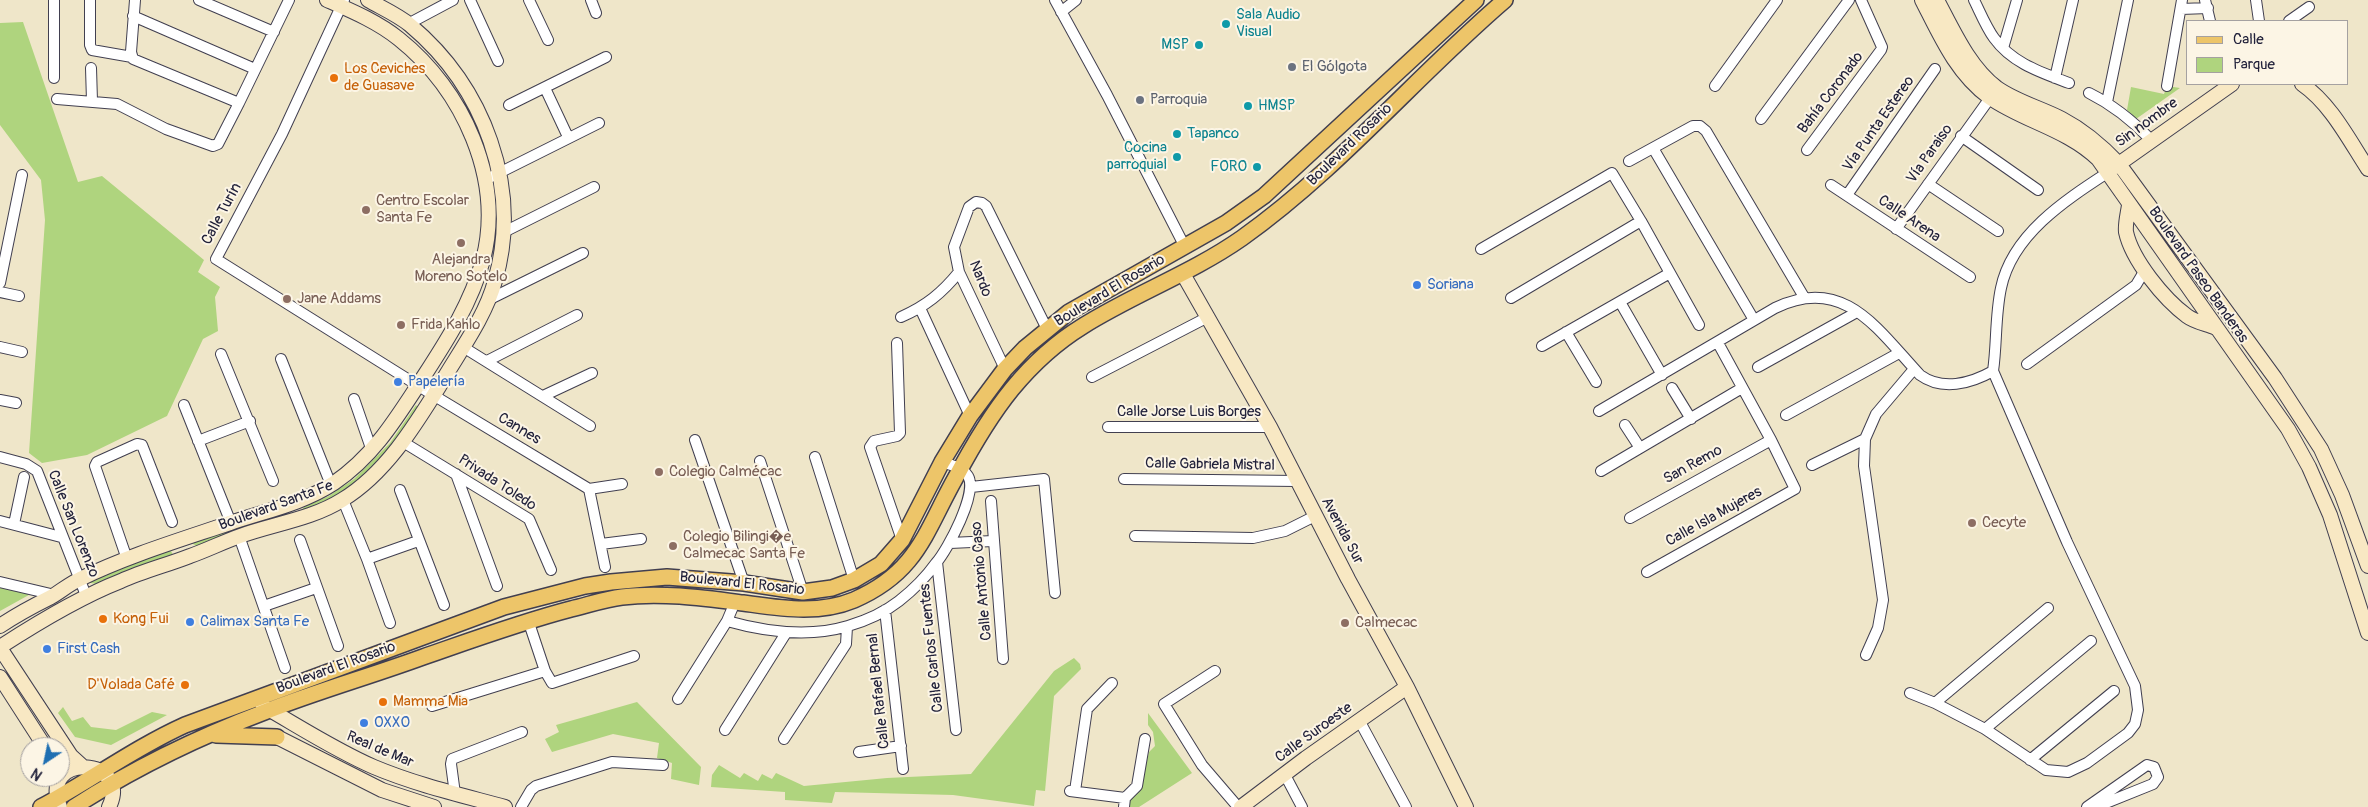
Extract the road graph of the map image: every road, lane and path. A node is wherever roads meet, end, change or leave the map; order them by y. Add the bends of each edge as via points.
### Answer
1 (54, 0) edge
2 (90, 0) edge
3 (135, 0) edge
4 (199, 0) edge
5 (289, 0) edge
6 (327, 0) edge
7 (368, 0) edge
8 (454, 0) edge
9 (470, 0) edge
10 (529, 0) edge
11 (590, 0) edge
12 (1055, 0) edge
13 (1076, 0) edge
14 (1476, 0) edge
15 (1505, 0) edge
16 (1777, 0) edge
17 (1848, 0) edge
18 (1861, 0) edge
19 (1922, 0) edge
20 (1938, 0) edge
21 (1974, 0) edge
22 (2017, 0) edge
23 (2073, 0) edge
24 (2128, 0) edge
25 (2256, 0) edge
26 (343, 3) edge
27 (2181, 4) edge
28 (2206, 4) edge
29 (2309, 7) dead end
30 (596, 12) dead end
31 (1061, 12) junction
32 (133, 16) junction
33 (2210, 20) edge
34 (2259, 20) edge
35 (2290, 20) edge
36 (408, 24) junction
37 (274, 32) junction
38 (548, 40) dead end
39 (2003, 48) junction
40 (132, 57) junction
41 (606, 57) dead end
42 (498, 61) dead end
43 (90, 68) dead end
44 (1935, 69) dead end
45 (255, 70) junction
46 (54, 78) dead end
47 (2055, 78) junction
48 (2068, 82) dead end
49 (2226, 85) edge
50 (2304, 85) edge
51 (1715, 86) dead end
52 (2167, 86) dead end
53 (545, 88) junction
54 (2089, 93) dead end
55 (1990, 98) junction
56 (57, 99) dead end
57 (92, 101) junction
58 (2107, 102) junction
59 (238, 103) junction
60 (509, 105) dead end
61 (1761, 119) dead end
62 (599, 123) dead end
63 (1961, 136) junction
64 (568, 138) junction
65 (2151, 140) junction
66 (1654, 148) junction
67 (1807, 150) dead end
68 (1630, 161) dead end
69 (2119, 164) junction
70 (2368, 169) edge
71 (2107, 173) junction
72 (500, 174) junction
73 (22, 175) dead end
74 (485, 180) junction
75 (1928, 184) junction
76 (1831, 185) dead end
77 (594, 187) dead end
78 (1273, 188) junction
79 (2038, 190) dead end
80 (1847, 195) junction
81 (1286, 205) junction
82 (2129, 205) junction
83 (1641, 221) junction
84 (1896, 229) junction
85 (1998, 231) dead end
86 (504, 232) junction
87 (1185, 247) junction
88 (1481, 249) dead end
89 (583, 253) dead end
90 (2146, 270) junction
91 (959, 272) junction
92 (1670, 272) junction
93 (1183, 274) junction
94 (1970, 277) dead end
95 (0, 283) edge
96 (2156, 283) junction
97 (2136, 285) junction
98 (0, 292) edge
99 (19, 296) dead end
100 (1804, 297) junction
101 (1511, 298) dead end
102 (488, 300) junction
103 (1620, 302) junction
104 (920, 308) junction
105 (1858, 312) junction
106 (577, 316) dead end
107 (901, 317) dead end
108 (1208, 317) junction
109 (1754, 320) junction
110 (1699, 325) dead end
111 (2216, 328) junction
112 (1047, 329) junction
113 (1566, 332) junction
114 (897, 343) dead end
115 (1718, 343) junction
116 (0, 346) edge
117 (1542, 346) dead end
118 (463, 347) junction
119 (22, 352) dead end
120 (1899, 353) junction
121 (221, 354) dead end
122 (280, 359) dead end
123 (487, 361) junction
124 (2027, 364) dead end
125 (1758, 367) dead end
126 (1005, 369) junction
127 (1914, 369) junction
128 (1993, 372) junction
129 (592, 373) dead end
130 (1662, 375) junction
131 (1092, 377) dead end
132 (1596, 382) dead end
133 (418, 385) junction
134 (1672, 388) dead end
135 (1742, 388) junction
136 (433, 395) junction
137 (542, 396) junction
138 (354, 399) dead end
139 (0, 400) edge
140 (16, 403) dead end
141 (184, 405) dead end
142 (1599, 411) dead end
143 (1786, 415) dead end
144 (970, 416) junction
145 (1691, 419) junction
146 (250, 421) junction
147 (1624, 425) dead end
148 (590, 426) dead end
149 (1108, 427) dead end
150 (1270, 427) junction
151 (1865, 439) junction
152 (695, 440) dead end
153 (1771, 440) junction
154 (198, 441) junction
155 (403, 442) junction
156 (1640, 448) junction
157 (372, 451) junction
158 (0, 457) edge
159 (815, 457) dead end
160 (760, 461) dead end
161 (942, 462) junction
162 (1812, 465) dead end
163 (961, 468) junction
164 (1601, 471) dead end
165 (456, 474) junction
166 (24, 477) dead end
167 (1124, 479) dead end
168 (273, 481) dead end
169 (1297, 481) junction
170 (622, 484) dead end
171 (331, 485) junction
172 (971, 487) junction
173 (589, 489) junction
174 (400, 490) dead end
175 (343, 500) junction
176 (991, 501) dead end
177 (290, 504) junction
178 (1315, 516) junction
179 (296, 518) junction
180 (1630, 518) dead end
181 (0, 521) edge
182 (172, 522) dead end
183 (231, 523) junction
184 (14, 524) junction
185 (239, 536) junction
186 (1135, 536) dead end
187 (61, 537) junction
188 (641, 539) dead end
189 (184, 540) junction
190 (300, 540) dead end
191 (902, 540) junction
192 (418, 541) junction
193 (993, 541) junction
194 (950, 543) junction
195 (601, 544) junction
196 (189, 556) junction
197 (367, 558) junction
198 (127, 559) junction
199 (937, 562) junction
200 (2368, 566) edge
201 (606, 567) dead end
202 (550, 570) dead end
203 (1647, 572) dead end
204 (79, 580) junction
205 (854, 580) junction
206 (0, 582) edge
207 (744, 583) junction
208 (497, 586) dead end
209 (316, 588) junction
210 (803, 592) junction
211 (1054, 593) dead end
212 (55, 595) junction
213 (86, 598) junction
214 (735, 602) junction
215 (444, 605) dead end
216 (264, 606) junction
217 (2048, 608) dead end
218 (885, 610) junction
219 (528, 620) junction
220 (727, 621) junction
221 (390, 623) dead end
222 (0, 626) edge
223 (847, 627) junction
224 (786, 632) junction
225 (2368, 633) edge
226 (2092, 642) dead end
227 (338, 646) dead end
228 (0, 647) edge
229 (1866, 655) dead end
230 (634, 656) dead end
231 (1003, 660) dead end
232 (286, 668) dead end
233 (545, 671) junction
234 (1215, 671) dead end
235 (0, 677) edge
236 (1112, 683) dead end
237 (1407, 687) junction
238 (2114, 691) dead end
239 (1910, 693) dead end
240 (252, 699) junction
241 (678, 699) dead end
242 (1935, 703) junction
243 (432, 706) dead end
244 (270, 710) junction
245 (41, 711) junction
246 (1359, 720) junction
247 (27, 721) junction
248 (1984, 729) junction
249 (725, 730) dead end
250 (956, 730) dead end
251 (522, 732) dead end
252 (207, 736) junction
253 (38, 737) edge
254 (278, 737) joint
255 (784, 739) dead end
256 (1145, 739) dead end
257 (901, 746) junction
258 (859, 752) dead end
259 (2030, 760) junction
260 (663, 765) dead end
261 (90, 768) junction
262 (903, 768) dead end
263 (1284, 773) junction
264 (455, 794) junction
265 (54, 796) edge
266 (111, 797) edge
267 (1124, 802) edge
268 (74, 807) edge
269 (434, 807) edge
270 (505, 807) edge
271 (521, 807) edge
272 (1239, 807) edge
273 (1302, 807) edge
274 (1406, 807) edge
275 (1466, 807) edge
276 (2087, 807) edge
277 (2096, 807) edge

1 - 46 street
2 - 40 street via 92,50
3 - 32 street
4 - 37 street
5 - 37 street
6 - 26 main road, Boulevard Santa Fe
7 - 36 main road, Boulevard Santa Fe
8 - 36 street
9 - 42 street
10 - 38 street
11 - 30 street
12 - 31 street
13 - 31 street
14 - 78 main road, Boulevard Rosario
15 - 81 main road, Boulevard Rosario via 1465,34 1342,156
16 - 51 street
17 - 61 street
18 - 67 street, Bahía Coronado via 1881,50
19 - 55 main road, Boulevard Paseo Banderas via 1963,73
20 - 69 main road, Boulevard Paseo Banderas via 1971,61 1996,87 2063,120 2100,143
21 - 39 street via 1993,38
22 - 39 street
23 - 47 street
24 - 58 street
25 - 34 street
26 - 74 main road, Boulevard Santa Fe via 400,40 438,80 464,119
26 - 133 street, Calle Turín via 282,134 216,260
27 - 28 street
27 - 52 street
28 - 33 street
29 - 35 street
31 - 87 street
32 - 40 street
32 - 45 street
36 - 72 main road, Boulevard Santa Fe via 444,60 471,97 489,136
37 - 45 street
39 - 47 street via 2024,65
40 - 59 street
41 - 53 street
43 - 57 street
44 - 80 street, Vía Punta Estereo
45 - 59 street
47 - 48 street
49 - 65 main road, Sin nombre
50 - 70 main road via 2314,92 2332,115
53 - 60 street
53 - 64 street
54 - 58 street
55 - 63 street, Vía Paraiso
55 - 71 main road, Boulevard Paseo Banderas via 2086,148
56 - 57 street
57 - 59 street via 117,104 213,146 218,144
58 - 65 street via 2133,121
62 - 64 street
63 - 75 street, Vía Paraiso
63 - 79 street
64 - 72 street
65 - 69 main road, Sin nombre
66 - 68 street
66 - 100 street via 1693,126 1700,126 1706,131
66 - 109 street
69 - 71 main road, Sin nombre
69 - 200 main road, Boulevard Paseo Banderas via 2276,378 2321,449
71 - 82 main road, Boulevard Paseo Banderas
71 - 128 street via 2048,216 2011,262 2001,287
72 - 74 street
72 - 86 main road, Boulevard Santa Fe
73 - 95 street
74 - 133 main road, Boulevard Santa Fe via 488,225 474,288 455,326
75 - 84 street, Vía Paraiso
75 - 85 street
76 - 80 street, Calle Arena
77 - 86 street
78 - 81 main road
78 - 87 main road, Boulevard Rosario via 1226,223
80 - 84 street, Calle Arena
81 - 93 main road, Boulevard Rosario via 1238,241
82 - 90 main road via 2126,231
82 - 111 main road, Boulevard Paseo Banderas
83 - 88 street via 1612,173
83 - 92 street
83 - 101 street
84 - 94 street, Calle Arena
86 - 102 main road, Boulevard Santa Fe
87 - 112 main road, Boulevard El Rosario via 1069,312
89 - 102 street
90 - 96 main road
90 - 97 street
91 - 104 street via 938,296
91 - 112 street, Nardo via 955,242 969,206 976,202 986,206
91 - 126 street, Nardo
92 - 103 street
92 - 110 street
93 - 108 main road, Avenida Sur
93 - 163 main road, Boulevard El Rosario via 1082,326 1059,344 1012,389
96 - 97 street
96 - 111 main road via 2167,299 2189,317
97 - 124 street
98 - 99 street
100 - 105 street via 1823,296
100 - 109 street via 1790,300
102 - 118 main road, Boulevard Santa Fe
103 - 113 street
103 - 130 street
104 - 107 street
104 - 144 street
105 - 120 street
105 - 125 street
106 - 123 street
108 - 131 street
108 - 150 main road, Avenida Sur
109 - 115 street
111 - 225 main road, Boulevard Paseo Banderas via 2288,429 2309,467 2330,515
112 - 126 main road, Boulevard El Rosario
113 - 117 street
113 - 132 street
114 - 191 street via 900,433 874,441 870,447
115 - 130 street
115 - 135 street
116 - 119 street
118 - 123 street
118 - 136 main road, Boulevard Santa Fe
120 - 127 street
120 - 143 street
121 - 146 street
122 - 171 street
123 - 137 street
126 - 144 main road, Boulevard El Rosario
127 - 128 street via 1941,386 1978,380
127 - 151 street via 1876,414
128 - 259 street via 2066,542 2134,686 2138,710 2135,724 2128,733 2087,763 2068,772 2046,770
129 - 137 street
130 - 142 street
133 - 136 street, Calle Turín
133 - 157 main road, Boulevard Santa Fe
134 - 145 street
135 - 145 street
135 - 153 street
136 - 155 main road, Boulevard Santa Fe
136 - 173 street, Cannes
137 - 148 street
138 - 157 street
139 - 140 street
141 - 154 street
144 - 161 main road, Boulevard El Rosario
145 - 156 street
146 - 154 street
146 - 168 street
147 - 156 street
149 - 150 street, Calle Jorse Luis Borges
150 - 169 main road, Avenida Sur
151 - 162 street
151 - 229 street via 1864,466 1883,600 1878,628
152 - 207 street
153 - 180 street, San Remo
153 - 203 street, Calle Isla Mujeres via 1795,489
154 - 183 street
155 - 165 street, Privada Toledo
155 - 175 main road, Boulevard Santa Fe via 372,476
156 - 164 street
157 - 171 main road, Boulevard Santa Fe
158 - 187 street, Calle San Lorenzo via 26,464 37,471
159 - 205 street
160 - 210 street
161 - 163 street
161 - 191 main road, Boulevard El Rosario
163 - 172 street
163 - 214 main road, Boulevard El Rosario via 914,556 902,570 870,592 843,604 800,610
165 - 202 street, Privada Toledo via 529,519
165 - 208 street
166 - 184 street
167 - 169 street, Calle Gabriela Mistral
169 - 178 main road, Avenida Sur
170 - 173 street
171 - 177 main road, Boulevard Santa Fe
172 - 194 street
172 - 211 street via 1044,479
173 - 195 street
174 - 192 street
175 - 179 main road, Boulevard Santa Fe
175 - 197 street
176 - 193 street, Calle Antonio Caso
177 - 179 main road
177 - 183 main road, Boulevard Santa Fe
178 - 186 street via 1286,531 1253,538
178 - 237 main road, Avenida Sur
179 - 185 main road, Boulevard Santa Fe
181 - 184 street
182 - 198 street via 142,445 97,462 95,466
183 - 189 main road, Boulevard Santa Fe
184 - 187 street
185 - 196 main road, Boulevard Santa Fe
185 - 216 street
187 - 204 street, Calle San Lorenzo
188 - 195 street
189 - 196 main road
189 - 198 main road, Boulevard Santa Fe
190 - 209 street
191 - 205 main road, Boulevard El Rosario via 881,564
192 - 197 street
192 - 215 street
193 - 194 street
193 - 231 street, Calle Antonio Caso
194 - 199 street
195 - 201 street
196 - 213 main road, Boulevard Santa Fe via 133,576
197 - 221 street
198 - 204 main road, Boulevard Santa Fe
199 - 218 street via 917,585
199 - 250 street, Calle Carlos Fuentes
204 - 212 main road, Boulevard Santa Fe
204 - 213 street, Calle San Lorenzo
205 - 210 main road, Boulevard El Rosario via 832,588
206 - 212 street
207 - 210 main road, Boulevard El Rosario
207 - 240 main road, Boulevard El Rosario via 698,578 649,578 546,595 504,607
209 - 216 street
209 - 227 street
212 - 222 main road, Boulevard Santa Fe
213 - 228 main road, Boulevard Santa Fe
214 - 219 main road, Boulevard El Rosario via 665,596 618,597
214 - 220 street
216 - 232 street
217 - 242 street
218 - 223 street
218 - 257 street, Calle Rafael Bernal
219 - 233 street
219 - 244 main road, Boulevard El Rosario
220 - 224 street
220 - 241 street
223 - 224 street
223 - 255 street via 846,644
224 - 249 street
226 - 248 street
228 - 245 main road
230 - 233 street via 555,683 550,682
233 - 243 street
234 - 272 street via 1164,704 1202,764
235 - 247 main road
236 - 267 street via 1088,708 1072,791
237 - 246 main road, Calle Suroeste
237 - 275 main road, Avenida Sur
238 - 259 street
239 - 242 street
240 - 244 main road, Real de Mar
240 - 261 main road, Boulevard El Rosario via 185,725 120,759
242 - 248 street
244 - 252 main road, Boulevard El Rosario
244 - 264 main road, Real de Mar via 372,766
245 - 247 street
245 - 261 main road via 70,756
246 - 263 main road, Calle Suroeste
246 - 274 street
247 - 253 main road
248 - 259 street
251 - 264 street via 451,760
252 - 254 main road
252 - 266 main road, Boulevard El Rosario via 126,777
254 - 269 main road via 382,790
256 - 267 street via 1137,786
257 - 258 street
257 - 262 street, Calle Rafael Bernal
260 - 271 street via 612,762 536,786
261 - 265 main road, Boulevard El Rosario
261 - 266 main road
263 - 272 main road, Calle Suroeste
263 - 273 street
264 - 270 main road, Real de Mar
266 - 268 main road, Boulevard El Rosario
276 - 277 street via 2147,765 2154,766 2158,777 2153,784

